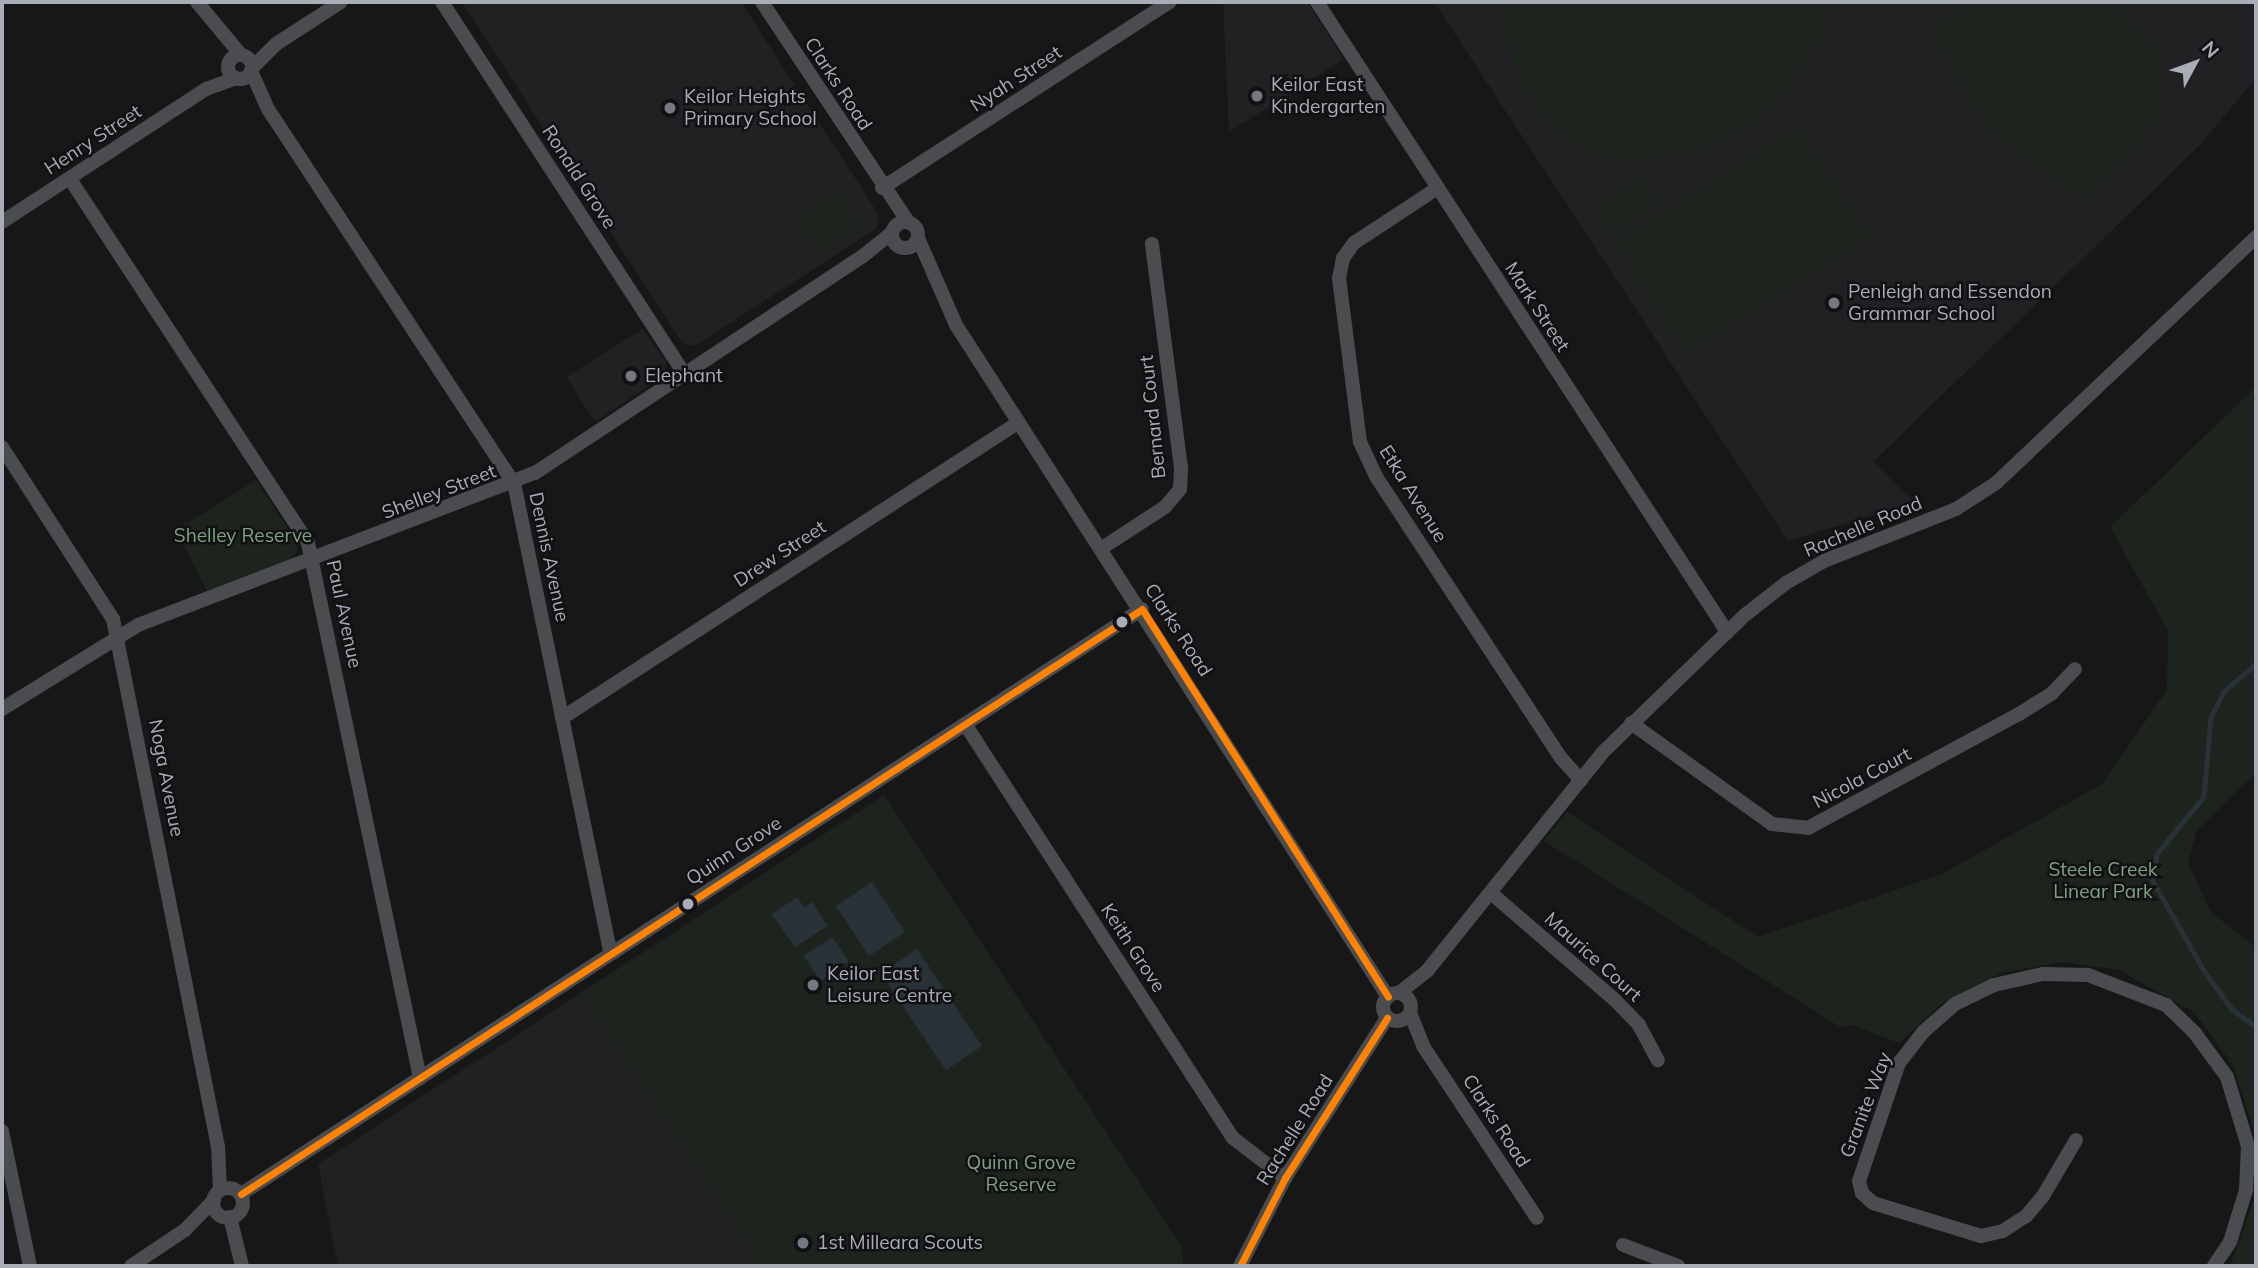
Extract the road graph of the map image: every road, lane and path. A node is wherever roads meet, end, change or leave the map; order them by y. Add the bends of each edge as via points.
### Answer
1 (197, 2) edge
2 (341, 2) edge
3 (442, 2) edge
4 (1170, 2) edge
5 (1317, 2) edge
6 (765, 3) edge
7 (240, 67) junction
8 (69, 178) junction
9 (882, 188) junction
10 (1436, 189) junction
11 (2, 222) edge
12 (909, 223) junction
13 (892, 230) junction
14 (2256, 237) edge
15 (918, 238) junction
16 (1152, 244) dead end
17 (901, 248) junction
18 (863, 256) junction
19 (936, 285) junction
20 (684, 373) junction
21 (1019, 422) junction
22 (2, 447) edge
23 (6, 464) edge
24 (514, 483) junction
25 (1102, 548) junction
26 (314, 561) junction
27 (1142, 609) junction
28 (1727, 632) junction
29 (117, 636) junction
30 (2074, 669) dead end
31 (2, 709) edge
32 (562, 718) junction
33 (1631, 723) junction
34 (965, 724) junction
35 (1581, 780) junction
36 (1491, 893) junction
37 (611, 954) junction
38 (1402, 1001) junction
39 (1392, 1019) junction
40 (1423, 1046) junction
41 (1658, 1060) dead end
42 (420, 1078) junction
43 (2, 1131) edge
44 (2076, 1139) dead end
45 (1285, 1178) junction
46 (227, 1193) junction
47 (226, 1217) junction
48 (1537, 1218) dead end
49 (185, 1230) junction
50 (1623, 1245) dead end
51 (30, 1266) edge
52 (131, 1266) edge
53 (242, 1266) edge
54 (1240, 1266) edge
55 (1678, 1266) edge
56 (2214, 1266) edge

1 - 7 street, Dennis Avenue
2 - 7 street, Henry Street
3 - 20 street, Ronald Grove
4 - 9 street, Nyah Street
5 - 10 street, Mark Street
6 - 9 street, Clarks Road
7 - 8 street, Henry Street
7 - 24 street, Dennis Avenue
8 - 11 street, Henry Street
8 - 26 street, Paul Avenue via 308,543
9 - 12 street, Clarks Road
9 - 13 street, Clarks Road
10 - 28 street, Mark Street
10 - 35 street, Etka Avenue via 1354,243 1343,258 1339,278 1360,442 1377,478 1561,758
12 - 13 street
12 - 15 street, Clarks Road
13 - 17 street, Clarks Road
13 - 18 street, Shelley Street
14 - 28 street, Rachelle Road via 1996,483 1956,509 1819,564 1786,583
15 - 17 street
15 - 19 street, Clarks Road
16 - 25 street, Bernard Court via 1180,489 1165,508
17 - 18 street, Shelley Street
17 - 19 street, Clarks Road
18 - 20 street, Shelley Street
19 - 21 street, Clarks Road via 956,325
20 - 24 street, Shelley Street
21 - 25 street, Clarks Road
21 - 32 street, Drew Street
22 - 23 street, Noga Avenue
23 - 29 street, Noga Avenue via 113,619
24 - 26 street, Shelley Street
24 - 32 street, Dennis Avenue
25 - 27 street, Clarks Road
26 - 29 street, Shelley Street
26 - 42 street, Paul Avenue
27 - 34 street, Quinn Grove
27 - 38 street, Clarks Road
28 - 33 street, Rachelle Road
29 - 31 street, Shelley Street
29 - 46 street, Noga Avenue
30 - 33 street, Nicola Court via 2052,693 2019,714 1808,828 1772,824
32 - 37 street, Dennis Avenue
33 - 35 street, Rachelle Road
34 - 37 street, Quinn Grove
34 - 45 street, Keith Grove via 1233,1138
35 - 36 street, Rachelle Road
36 - 38 street, Rachelle Road
36 - 41 street, Maurice Court via 1615,1000 1639,1025
37 - 42 street, Quinn Grove
38 - 39 street
38 - 39 street via 1383,1010
38 - 40 street, Clarks Road
39 - 40 street, Clarks Road
39 - 45 street, Rachelle Road
40 - 48 street, Clarks Road
42 - 46 street, Quinn Grove
43 - 51 street
44 - 56 street, Granite Way via 2026,1216 2003,1231 1981,1236 1873,1203 1862,1194 1859,1181 1899,1063 1923,1032 1955,1004 1994,985 2043,974 2088,975 2166,1005 2194,1032 2227,1077 2248,1146 2246,1190 2230,1242
45 - 54 street, Rachelle Road
46 - 47 street
46 - 47 street via 242,1209
46 - 49 street, Quinn Grove
47 - 49 street, Quinn Grove
47 - 53 street
49 - 52 street, Quinn Grove
50 - 55 street

